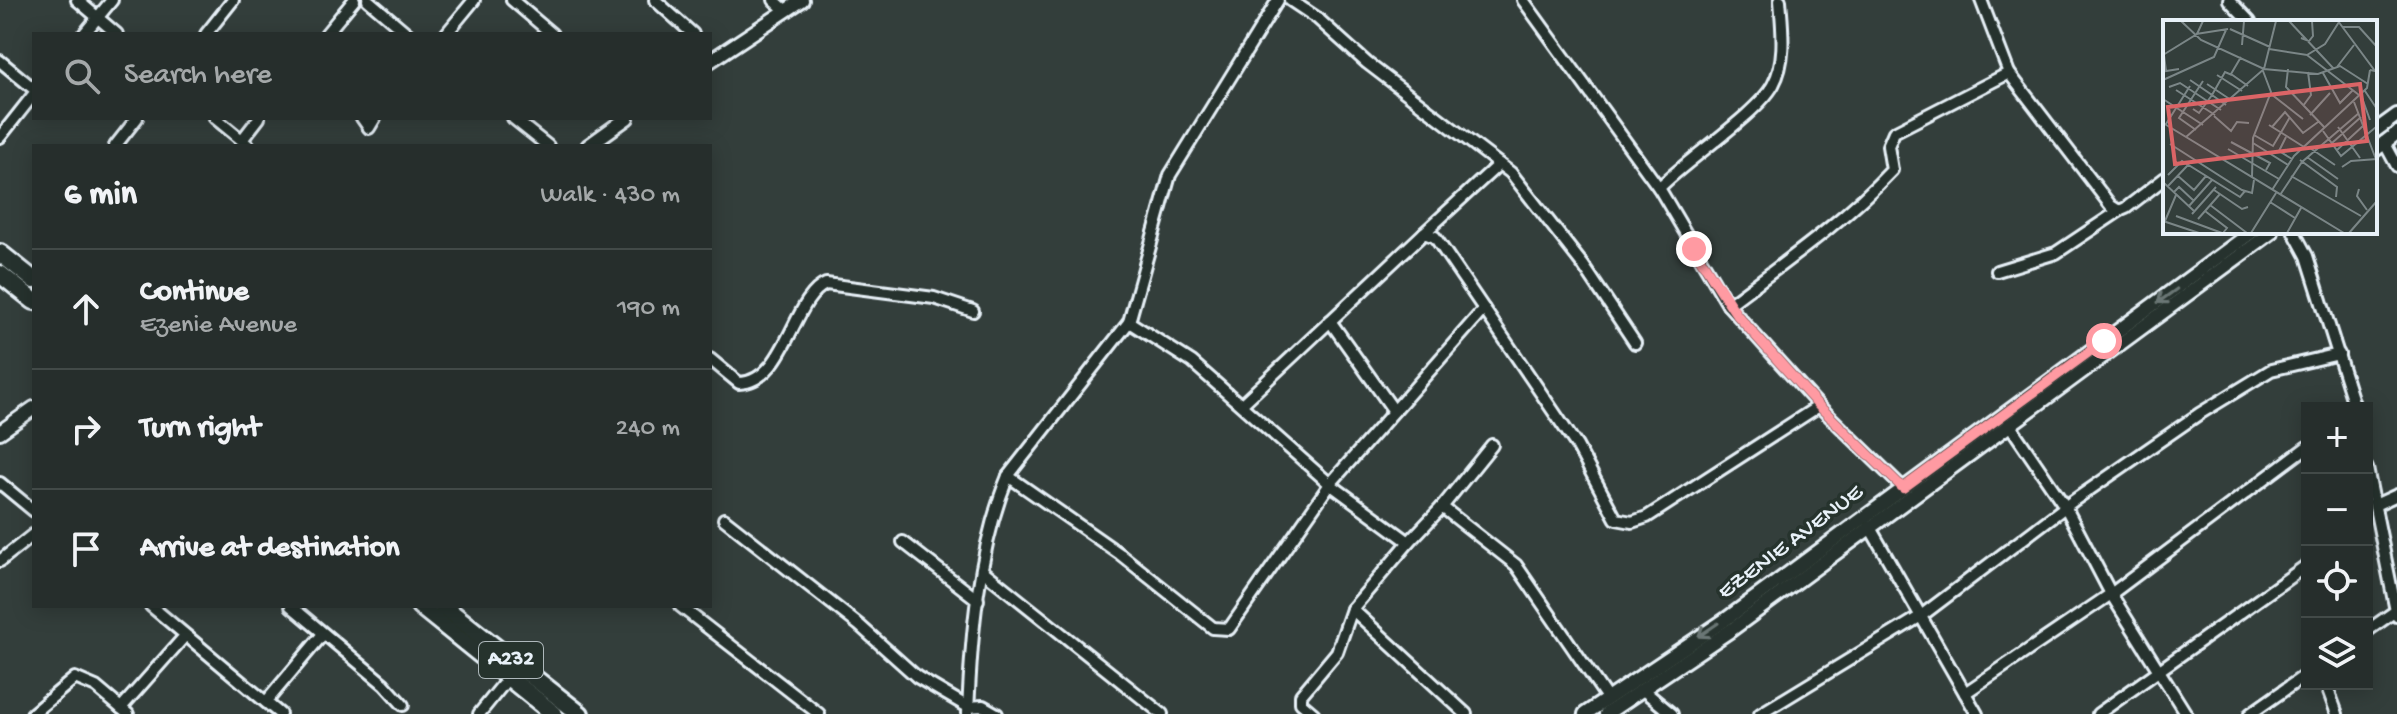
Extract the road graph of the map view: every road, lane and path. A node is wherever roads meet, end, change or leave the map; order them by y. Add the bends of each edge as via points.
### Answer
1 (77, 0) edge
2 (112, 0) edge
3 (233, 0) edge
4 (354, 0) edge
5 (368, 0) edge
6 (474, 0) edge
7 (512, 0) edge
8 (655, 0) edge
9 (774, 0) edge
10 (802, 0) edge
11 (1278, 0) edge
12 (1290, 0) edge
13 (1523, 0) edge
14 (1780, 0) edge
15 (1981, 0) edge
16 (2229, 0) edge
17 (786, 11) junction
18 (98, 17) junction
19 (2248, 20) edge
20 (86, 32) edge
21 (115, 32) edge
22 (208, 32) edge
23 (328, 32) edge
24 (406, 32) edge
25 (448, 32) edge
26 (550, 32) edge
27 (691, 32) edge
28 (713, 56) edge
29 (0, 61) edge
30 (2009, 73) junction
31 (32, 90) edge
32 (32, 95) edge
33 (2397, 115) edge
34 (135, 120) edge
35 (217, 120) edge
36 (258, 120) edge
37 (516, 120) edge
38 (624, 120) edge
39 (2377, 130) edge
40 (2397, 133) edge
41 (0, 137) edge
42 (246, 143) edge
43 (117, 144) edge
44 (546, 144) edge
45 (591, 144) edge
46 (2380, 146) edge
47 (1499, 164) junction
48 (2397, 166) edge
49 (2163, 179) edge
50 (1659, 188) junction
51 (2119, 211) junction
52 (1424, 233) junction
53 (2250, 234) edge
54 (2269, 234) edge
55 (2295, 234) edge
56 (0, 253) edge
57 (2212, 270) junction
58 (1997, 271) dead end
59 (0, 274) edge
60 (32, 278) edge
61 (32, 299) edge
62 (1728, 305) junction
63 (1484, 309) junction
64 (973, 311) dead end
65 (1330, 321) junction
66 (1129, 322) junction
67 (1635, 343) dead end
68 (2339, 354) junction
69 (712, 361) edge
70 (2062, 379) junction
71 (2353, 402) edge
72 (1243, 403) junction
73 (1819, 406) junction
74 (32, 409) edge
75 (1394, 411) junction
76 (2009, 424) junction
77 (0, 432) edge
78 (1492, 445) dead end
79 (2301, 452) edge
80 (1008, 476) junction
81 (0, 483) edge
82 (1330, 484) junction
83 (1903, 488) junction
84 (2397, 495) edge
85 (1442, 507) junction
86 (2066, 508) junction
87 (32, 509) edge
88 (2373, 513) edge
89 (2373, 518) edge
90 (724, 519) dead end
91 (1869, 526) junction
92 (32, 536) edge
93 (903, 542) dead end
94 (1409, 542) junction
95 (0, 561) edge
96 (2301, 569) edge
97 (983, 571) junction
98 (2111, 594) junction
99 (978, 600) junction
100 (153, 608) edge
101 (293, 608) edge
102 (423, 608) edge
103 (446, 608) edge
104 (683, 608) edge
105 (1352, 609) junction
106 (2397, 613) edge
107 (1921, 616) junction
108 (2373, 627) edge
109 (323, 634) junction
110 (184, 637) junction
111 (1674, 661) junction
112 (2161, 671) junction
113 (509, 677) junction
114 (2301, 678) edge
115 (1643, 690) junction
116 (2328, 690) edge
117 (1965, 693) junction
118 (1607, 698) junction
119 (266, 702) junction
120 (403, 705) dead end
121 (125, 711) edge
122 (968, 711) edge
123 (32, 714) edge
124 (280, 714) edge
125 (479, 714) edge
126 (554, 714) edge
127 (580, 714) edge
128 (819, 714) edge
129 (997, 714) edge
130 (1162, 714) edge
131 (1314, 714) edge
132 (1466, 714) edge
133 (1585, 714) edge
134 (1606, 714) edge
135 (1672, 714) edge
136 (1760, 714) edge
137 (1977, 714) edge
138 (2098, 714) edge
139 (2186, 714) edge
140 (2250, 714) edge
141 (2337, 714) edge

1 - 18 street
2 - 18 street
3 - 22 street
4 - 23 street
5 - 24 street
6 - 25 street
7 - 26 street
8 - 27 street
9 - 17 street
10 - 17 street
11 - 66 street via 1170,175
12 - 47 street
13 - 50 street
14 - 50 street via 1781,62 1773,85
15 - 30 street
16 - 19 street
17 - 28 street
18 - 20 street
18 - 21 street
29 - 31 street
30 - 51 street
30 - 62 street via 1894,132 1888,146 1892,170 1869,195
32 - 41 street
33 - 39 street
34 - 43 street
35 - 42 street
36 - 42 street
37 - 44 street
38 - 45 street
40 - 46 street
46 - 48 street
47 - 52 street
47 - 67 street via 1551,223
49 - 51 street
50 - 62 street
51 - 58 street via 2056,253
52 - 63 street via 1435,237
52 - 65 street
53 - 57 street, EZENIE AVENUE
54 - 57 street, EZENIE AVENUE
55 - 68 street
56 - 60 highway
57 - 70 street, EZENIE AVENUE
59 - 61 highway
62 - 73 street
63 - 73 street via 1577,446 1612,514 1623,521 1647,517
63 - 75 street
64 - 69 street via 934,298 826,284 815,291 757,378 739,383
65 - 72 street
65 - 75 street
66 - 72 street
66 - 80 street
68 - 71 street
68 - 86 street via 2271,370 2173,430
70 - 76 street, EZENIE AVENUE
70 - 83 street, EZENIE AVENUE
72 - 82 street
73 - 83 street
74 - 77 street
75 - 82 street
76 - 86 street
76 - 91 street, EZENIE AVENUE
78 - 85 street
79 - 98 street
80 - 82 street via 1222,631 1229,629
80 - 97 street via 996,505
81 - 87 street
82 - 94 street
83 -> 111 street, EZENIE AVENUE
84 - 88 street
85 - 94 street
85 - 118 street via 1516,565
86 - 98 street
86 - 107 street
89 - 106 street
90 - 122 street via 917,677
91 - 107 street
91 - 111 street, EZENIE AVENUE
92 - 95 street
93 - 99 street
94 - 105 street
96 - 112 street
97 - 99 street
97 - 130 street
98 - 112 street
98 - 117 street
99 - 122 street
100 - 110 street
101 - 109 street
102 - 113 highway, A232
103 - 127 highway, A232
104 - 128 street
105 - 131 street via 1337,652 1300,697
105 - 132 street
106 - 108 street
107 - 117 street
107 - 136 street
109 - 119 street
109 - 120 street
110 - 119 street
110 - 121 street
111 - 115 street, EZENIE AVENUE
111 - 118 street, EZENIE AVENUE
112 - 138 street
112 - 139 street
113 - 125 street
113 - 126 highway, A232
114 - 140 street
115 - 134 street, EZENIE AVENUE
115 - 135 street
116 - 141 street
117 - 137 street
118 - 133 street, EZENIE AVENUE
119 - 124 street
121 - 123 street via 96,687 75,678
122 - 129 street via 983,706

